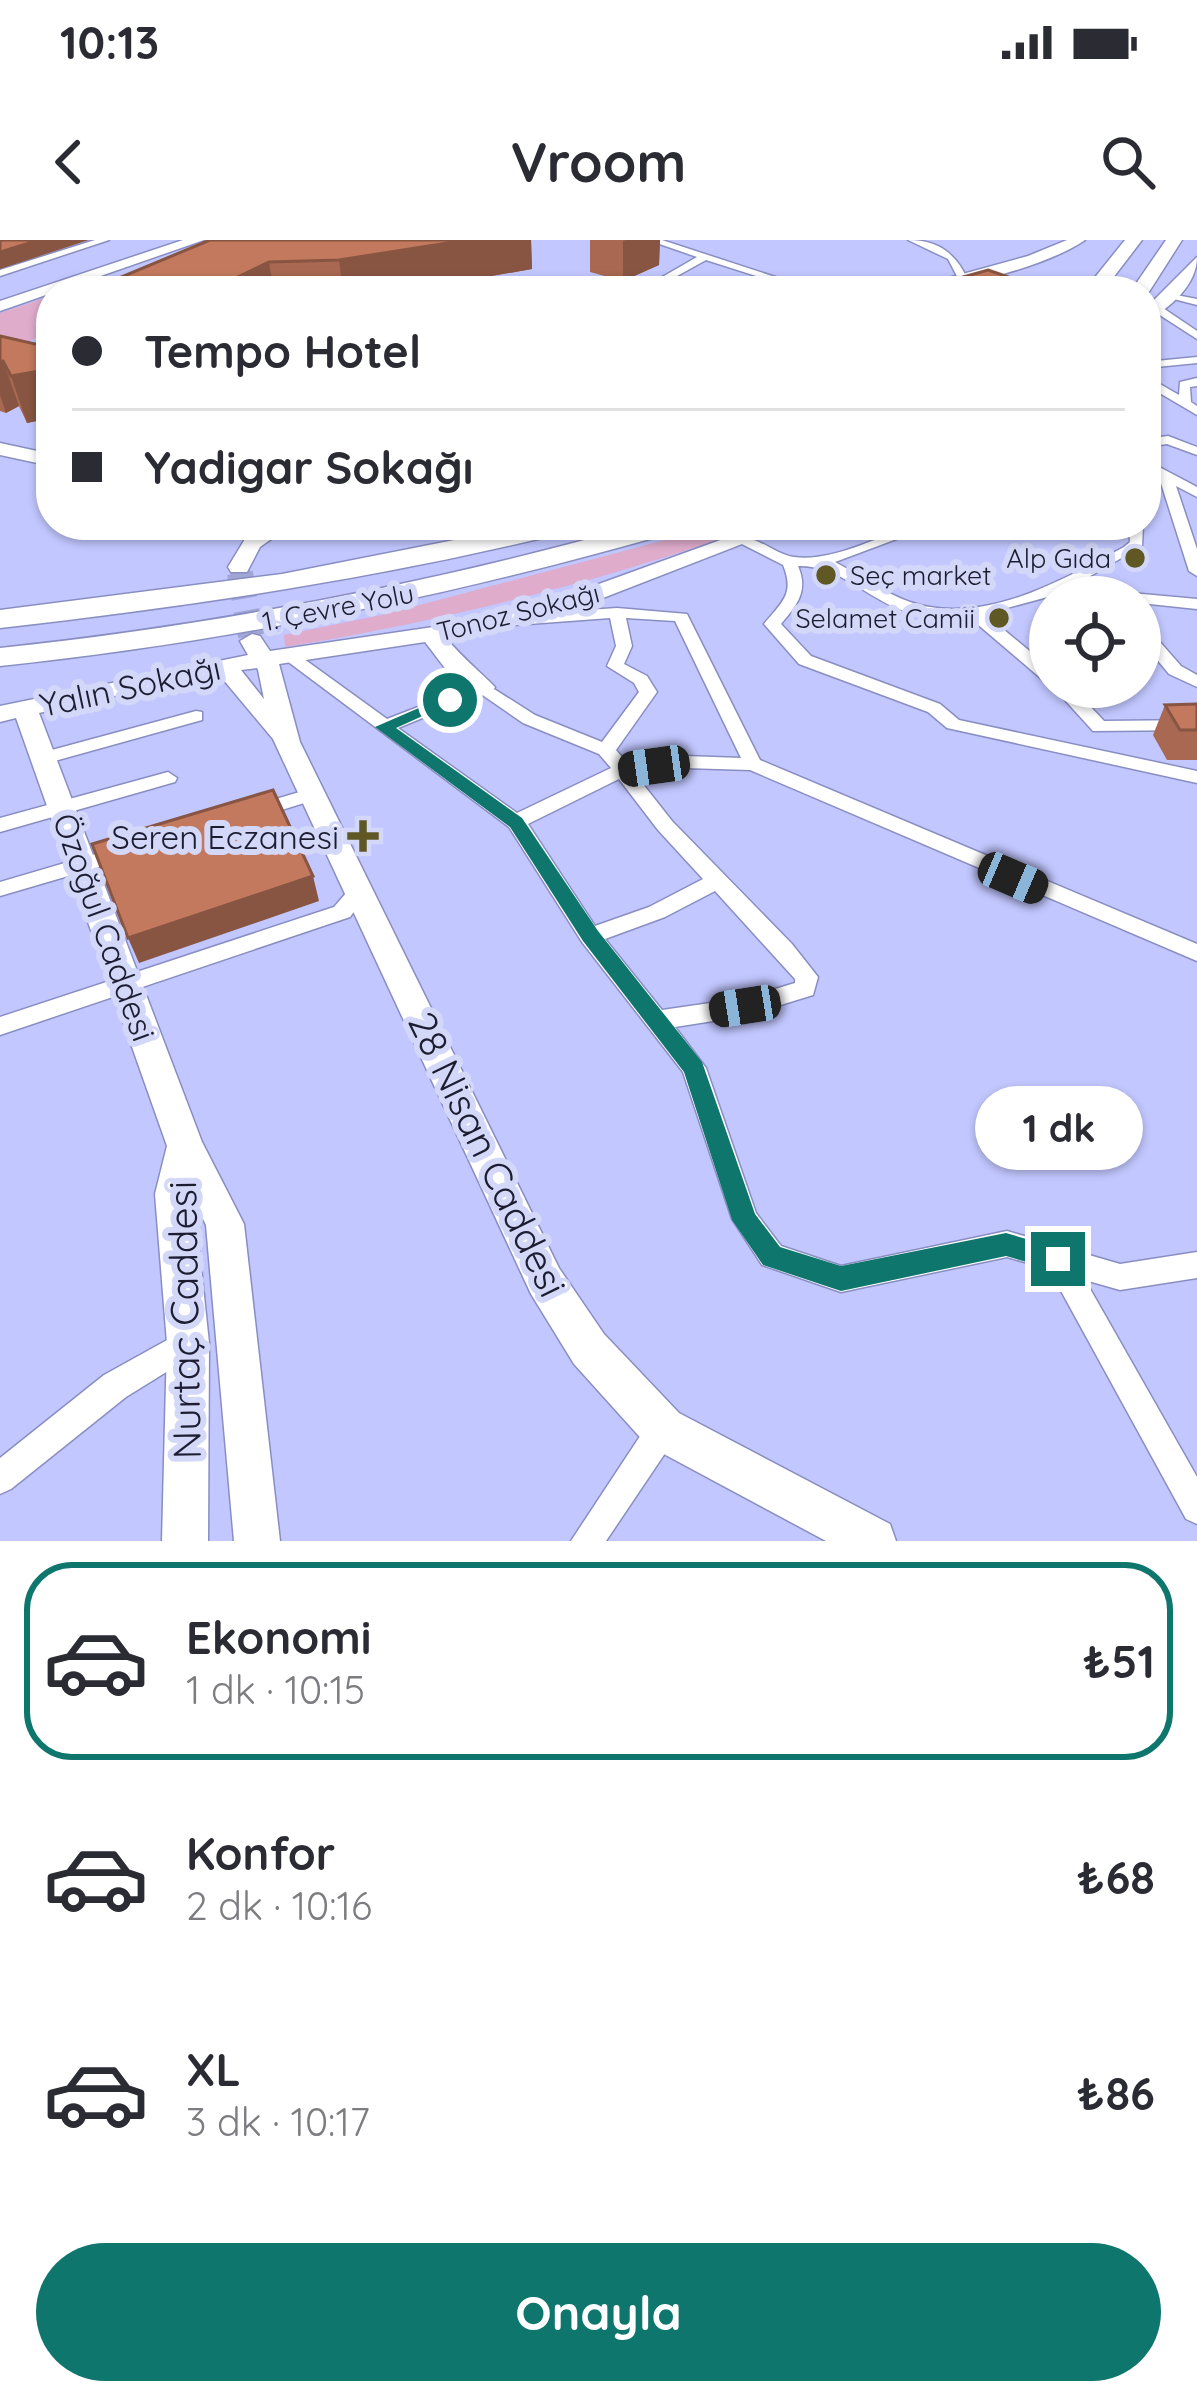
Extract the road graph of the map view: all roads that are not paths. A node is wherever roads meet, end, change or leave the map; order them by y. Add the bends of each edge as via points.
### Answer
1 (104, 240) edge
2 (167, 240) edge
3 (197, 240) edge
4 (653, 240) edge
5 (913, 240) edge
6 (1078, 240) edge
7 (1134, 240) edge
8 (1174, 240) edge
9 (1197, 250) edge
10 (704, 257) junction
11 (1197, 261) edge
12 (0, 273) edge
13 (58, 276) edge
14 (90, 276) edge
15 (670, 276) edge
16 (764, 276) edge
17 (961, 276) edge
18 (969, 276) edge
19 (1106, 276) edge
20 (1150, 276) edge
21 (36, 283) edge
22 (36, 294) edge
23 (0, 295) edge
24 (1170, 296) junction
25 (1197, 299) edge
26 (1161, 304) edge
27 (0, 306) edge
28 (1161, 317) edge
29 (1197, 335) edge
30 (1197, 359) edge
31 (1161, 363) edge
32 (1197, 382) edge
33 (1161, 390) edge
34 (1191, 407) edge
35 (1161, 441) edge
36 (0, 449) edge
37 (1197, 451) edge
38 (36, 457) edge
39 (1161, 473) edge
40 (1165, 475) junction
41 (1197, 493) edge
42 (237, 540) edge
43 (256, 540) edge
44 (421, 540) edge
45 (490, 540) edge
46 (612, 540) edge
47 (741, 540) joint
48 (884, 540) edge
49 (1137, 540) edge
50 (823, 561) junction
51 (789, 562) junction
52 (1197, 572) edge
53 (1085, 576) edge
54 (1029, 598) edge
55 (1161, 600) edge
56 (0, 602) edge
57 (1197, 604) edge
58 (973, 612) junction
59 (616, 613) junction
60 (0, 619) edge
61 (488, 622) junction
62 (438, 633) junction
63 (267, 651) junction
64 (1161, 654) edge
65 (1029, 659) edge
66 (0, 660) edge
67 (207, 668) junction
68 (1197, 682) edge
69 (483, 687) junction
70 (1081, 708) edge
71 (13, 711) edge
72 (196, 716) dead end
73 (1197, 725) edge
74 (383, 727) junction
75 (287, 742) junction
76 (606, 750) junction
77 (44, 758) junction
78 (754, 764) junction
79 (622, 770) junction
80 (1197, 777) edge
81 (168, 778) dead end
82 (313, 794) junction
83 (62, 808) junction
84 (229, 820) edge
85 (516, 822) junction
86 (0, 825) edge
87 (146, 846) edge
88 (82, 865) junction
89 (714, 882) junction
90 (0, 889) edge
91 (361, 889) junction
92 (590, 936) junction
93 (1197, 953) edge
94 (127, 985) junction
95 (659, 1020) junction
96 (0, 1026) edge
97 (185, 1146) junction
98 (1058, 1259) junction
99 (1197, 1265) edge
100 (188, 1343) junction
101 (663, 1429) junction
102 (0, 1478) edge
103 (1197, 1508) edge
104 (185, 1541) edge
105 (257, 1541) edge
106 (587, 1541) edge
107 (872, 1541) edge

1 - 12 street
2 - 13 main road
3 - 14 main road
4 - 10 street
5 - 17 street via 952,257
6 - 18 main road
7 - 19 highway
8 - 20 highway
9 - 24 main road
10 - 15 street
10 - 16 street
11 - 24 main road
21 - 23 main road
22 - 27 main road
24 - 25 street
24 - 26 main road
28 - 29 street
30 - 31 street
32 - 34 street via 1184,384
33 - 34 street
35 - 37 street
36 - 38 main road
39 - 40 street
40 - 41 street
40 - 52 street
42 - 43 main road via 239,567
44 - 56 highway via 297,565
45 - 60 highway, 1. Çevre Yolu via 301,579
46 - 66 highway, 1. Çevre Yolu via 394,598
47 - 51 street
47 - 61 main road, Tonoz Sokağı via 582,598
48 - 50 street
49 - 53 street
50 - 51 street
50 - 58 street via 902,605
51 - 80 street via 797,581 792,601 772,623 805,660 934,708 953,724
54 - 58 street
55 - 57 street
58 - 65 street
59 - 61 street
59 - 76 street via 624,646 615,666 648,692
59 - 78 street via 684,620
61 - 62 main road, Tonoz Sokağı
62 - 63 main road, Tonoz Sokağı
62 - 69 main road via 468,679
63 - 67 main road, Yalın Sokağı
63 - 74 street
63 - 75 main road, 28 Nisan Caddesi
64 - 68 street
67 - 71 main road, Yalın Sokağı
67 - 75 main road via 230,673
69 - 74 street
69 - 76 street via 529,718
70 - 73 street via 1099,727
71 - 77 main road, Özoğul Caddesi
72 - 77 street
74 - 85 street
75 - 82 main road, 28 Nisan Caddesi
76 - 79 street
77 - 83 main road, Özoğul Caddesi
78 - 79 street
78 - 93 street
79 - 85 street
79 - 89 street via 652,817
81 - 83 street
82 - 84 street
82 - 91 main road, 28 Nisan Caddesi
83 - 86 street
83 - 88 main road, Özoğul Caddesi
85 - 92 street
87 - 88 street
88 - 90 street
88 - 94 main road, Özoğul Caddesi
89 - 92 street
89 - 95 street via 774,934 807,976 805,989
91 - 94 street via 342,912
91 - 101 main road, 28 Nisan Caddesi via 544,1281 589,1349
92 - 95 street
94 - 96 street
94 - 97 main road, Özoğul Caddesi
95 - 98 street via 694,1068 745,1220 772,1256 841,1279 1006,1244
97 - 100 main road, Nurtaç Caddesi via 174,1194
97 - 105 main road, Nurtaç Caddesi via 225,1224
98 - 99 street via 1120,1276
98 - 103 street
100 - 102 street via 116,1386
100 - 104 main road, Nurtaç Caddesi
101 - 106 street
101 - 107 main road, 28 Nisan Caddesi

